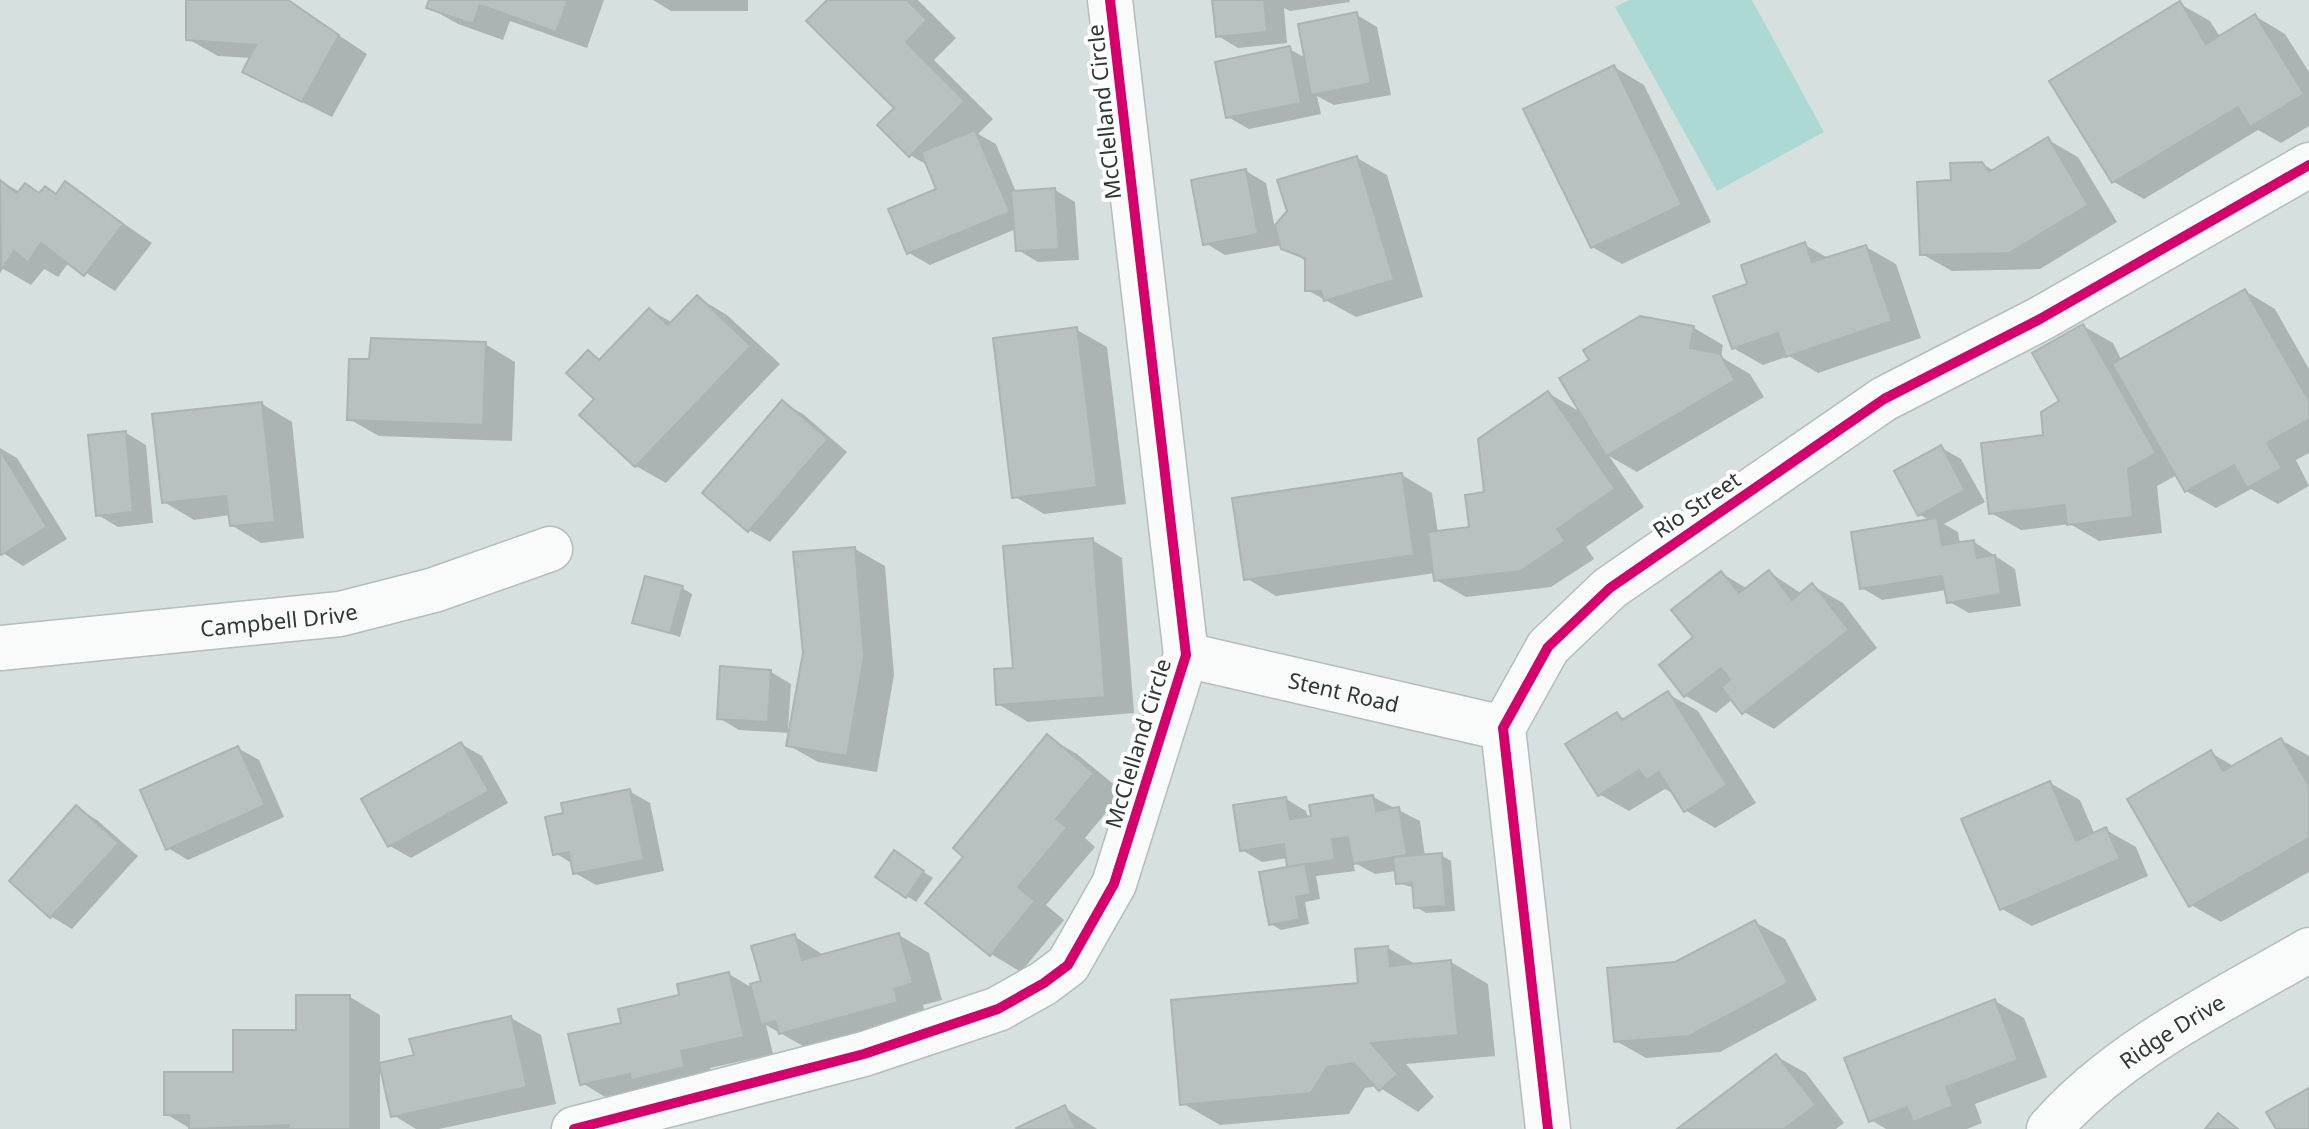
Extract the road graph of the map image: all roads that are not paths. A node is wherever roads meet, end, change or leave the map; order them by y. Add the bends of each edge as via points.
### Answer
1 (1110, 0) edge
2 (2309, 165) edge
3 (550, 549) dead end
4 (3, 654) edge
5 (1186, 655) junction
6 (1503, 728) junction
7 (2309, 950) edge
8 (574, 1129) edge
9 (1548, 1129) edge
10 (2049, 1129) edge

1 - 5 street, McClelland Circle
2 - 6 street, Rio Street via 2040,319 1884,399 1610,588 1548,647
3 - 4 street, Campbell Drive via 434,590 340,614 191,627
5 - 6 street, Stent Road
5 - 8 street, McClelland Circle via 1114,884 1068,965 998,1009 864,1054
6 - 9 street
7 - 10 street, Ridge Drive via 2119,1066

